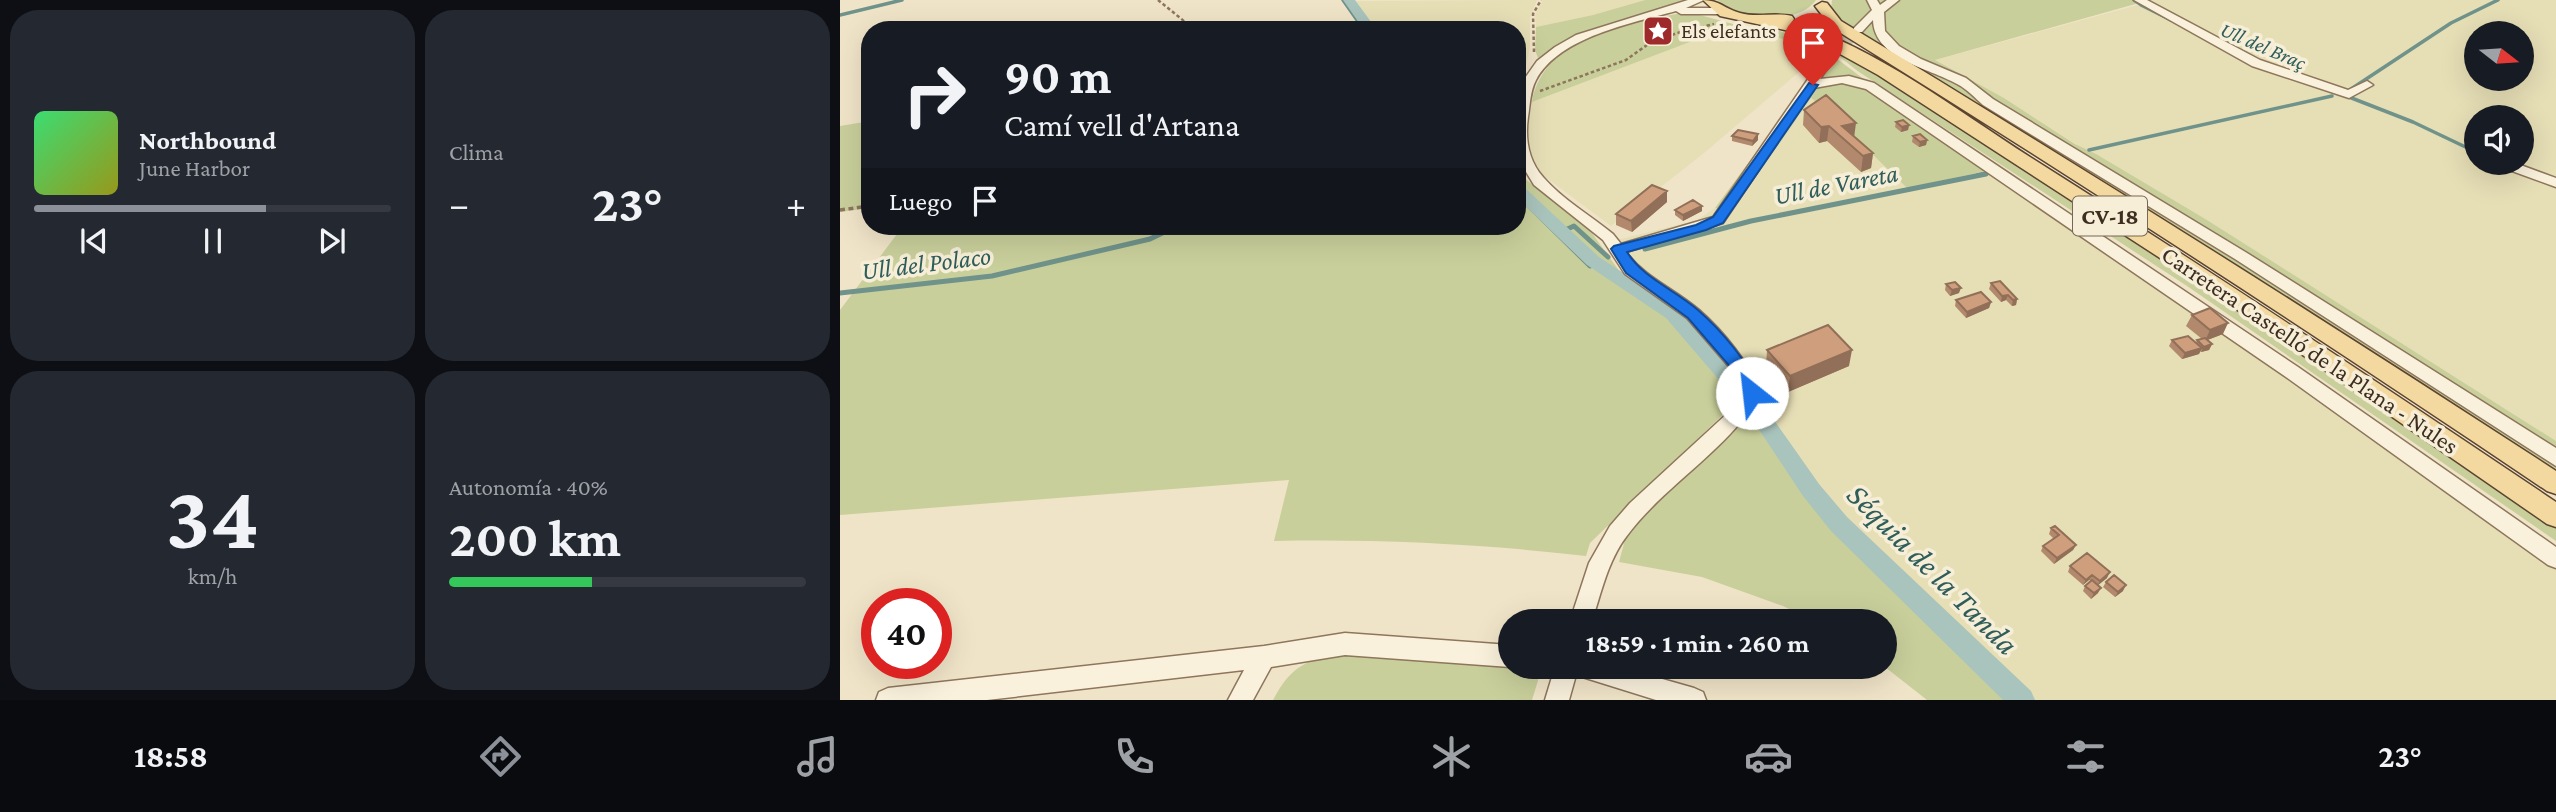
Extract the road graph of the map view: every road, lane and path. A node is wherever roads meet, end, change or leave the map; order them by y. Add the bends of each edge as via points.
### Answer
1 (1158, 0) edge
2 (1541, 0) edge
3 (1699, 0) edge
4 (1710, 0) edge
5 (1894, 0) edge
6 (2139, 0) edge
7 (1875, 6) edge
8 (1815, 9) edge
9 (1660, 14) junction
10 (1718, 18) junction
11 (1184, 21) edge
12 (1772, 21) junction
13 (1858, 30) tunnel mouth
14 (1830, 56) tunnel mouth
15 (1539, 66) junction
16 (1813, 85) junction
17 (2367, 85) dead end
18 (1526, 93) edge
19 (1526, 97) edge
20 (1526, 162) edge
21 (2534, 175) edge
22 (2556, 183) edge
23 (861, 207) edge
24 (840, 210) edge
25 (1619, 249) junction
26 (2556, 458) edge
27 (2556, 484) edge
28 (2556, 516) edge
29 (2556, 559) edge
30 (1585, 609) edge
31 (1498, 654) edge
32 (1264, 657) junction
33 (1563, 679) edge
34 (1624, 679) edge
35 (888, 700) edge
36 (1240, 700) edge
37 (1557, 700) edge
38 (1694, 700) edge

1 - 11 path
2 - 15 path via 1533,14 1533,50
3 - 9 street
4 - 10 main road
5 - 7 street
6 - 17 street via 2256,63 2349,94
7 - 13 street
7 - 26 street via 1879,31 1893,47 1967,84 1988,102 2241,256
8 - 12 main road, CV-18
8 - 27 main road, Carretera Castelló de la Plana - Nules / CV-18 via 2326,331
9 - 10 street
9 - 15 street via 1586,34
10 - 12 main road, CV-18
10 - 19 path via 1647,45 1607,68
12 - 28 main road, Carretera Castelló de la Plana - Nules / CV-18 via 1804,30 1853,54 2026,162
14 - 16 street
15 - 18 street
16 - 25 street via 1718,220
16 - 29 street via 1842,78 1870,86 2292,372
20 - 25 street via 1539,182
21 - 22 street
23 - 24 path
25 - 30 street via 1631,270 1693,314 1746,375 1752,393 1738,415 1617,532 1600,563
31 - 32 street via 1345,644
32 - 35 street
32 - 36 street
33 - 37 street
34 - 38 street

